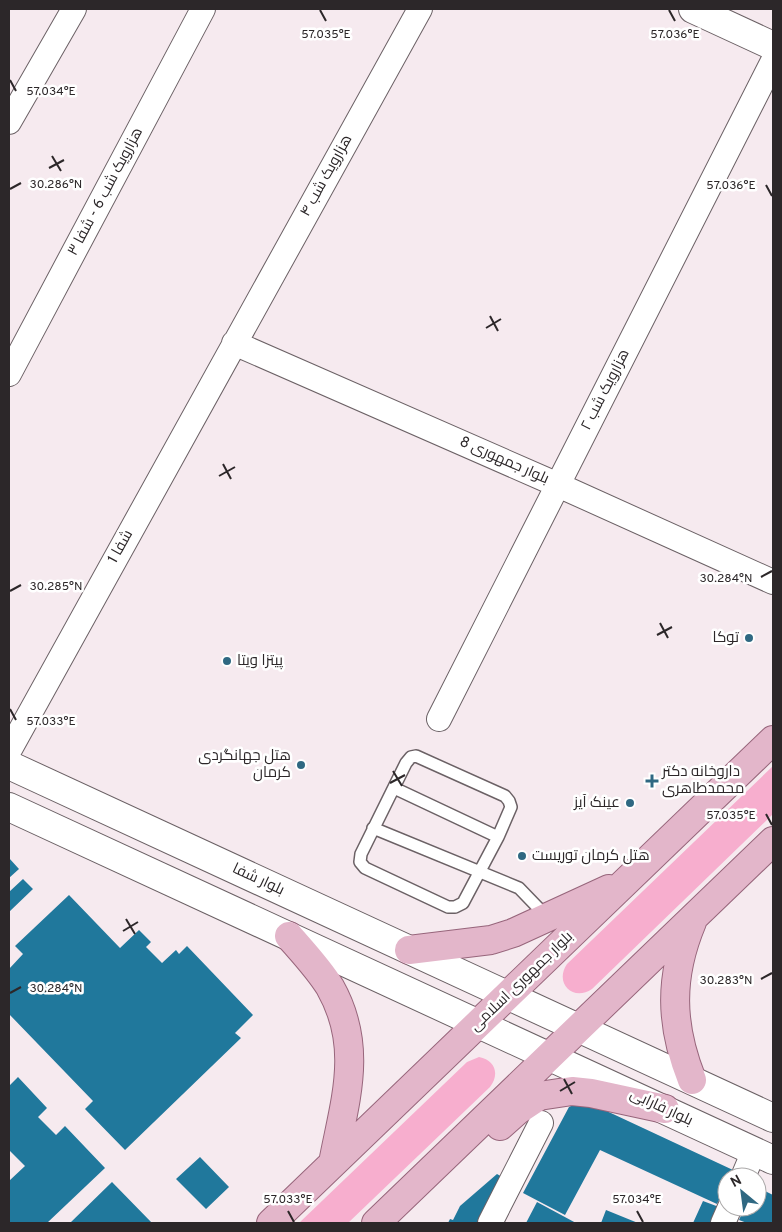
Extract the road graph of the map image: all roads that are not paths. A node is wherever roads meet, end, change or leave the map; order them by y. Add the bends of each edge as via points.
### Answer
1 (74, 9) edge
2 (203, 9) edge
3 (420, 9) edge
4 (693, 9) edge
5 (773, 46) edge
6 (773, 61) edge
7 (9, 122) edge
8 (234, 343) junction
9 (9, 374) edge
10 (558, 485) junction
11 (773, 582) edge
12 (439, 719) dead end
13 (773, 740) edge
14 (9, 750) edge
15 (9, 765) edge
16 (394, 788) junction
17 (9, 807) edge
18 (373, 828) junction
19 (498, 837) junction
20 (773, 840) edge
21 (479, 872) junction
22 (626, 882) junction
23 (547, 917) junction
24 (694, 917) junction
25 (289, 936) junction
26 (409, 950) junction
27 (508, 995) junction
28 (479, 1024) junction
29 (579, 1028) junction
30 (549, 1056) junction
31 (692, 1080) junction
32 (665, 1109) junction
33 (773, 1118) edge
34 (541, 1123) dead end
35 (764, 1155) edge
36 (333, 1163) junction
37 (753, 1167) edge
38 (426, 1175) junction
39 (271, 1223) edge
40 (376, 1223) edge
41 (490, 1223) edge

1 - 7 street
2 - 9 street, هزارویک شب 6 - شفا ۳
3 - 8 street, هزارویک شب ۴
4 - 5 street
6 - 10 street, هزارویک شب ۲
8 - 10 street, بلوار جمهوری 8
8 - 14 street, شفا 1
10 - 11 street, بلوار جمهوری 8
10 - 12 street, هزارویک شب ۲
13 - 22 main road, بلوار جمهوری اسلامی
15 - 26 street, بلوار شفا
16 - 18 lane
16 - 19 lane
16 - 19 lane via 406,763 416,756 505,796 511,807
17 - 25 street
18 - 21 lane
18 - 21 lane via 361,854 360,862 364,868 448,906 456,907 463,902
19 - 21 lane
20 - 24 main road
21 - 23 lane via 519,888
22 - 23 main road
22 - 27 main road, بلوار جمهوری اسلامی
23 - 26 main road via 491,940
24 - 29 main road
24 - 31 main road via 679,957 674,998 678,1040
25 - 28 street
25 - 36 main road via 329,985 347,1028 350,1075
26 - 27 street, بلوار شفا
27 - 28 main road, بلوار جمهوری اسلامی
27 - 29 street, بلوار شفا
28 - 30 street, بلوار فارابی
28 - 36 main road, بلوار جمهوری اسلامی
29 - 30 main road
29 - 31 street
30 - 32 street, بلوار فارابی
30 - 38 main road
31 - 33 street
32 - 35 street, بلوار فارابی
32 - 38 main road via 572,1091 539,1096 518,1110 472,1151
34 - 41 street
35 - 37 street
36 - 39 main road, بلوار جمهوری اسلامی
38 - 40 main road

